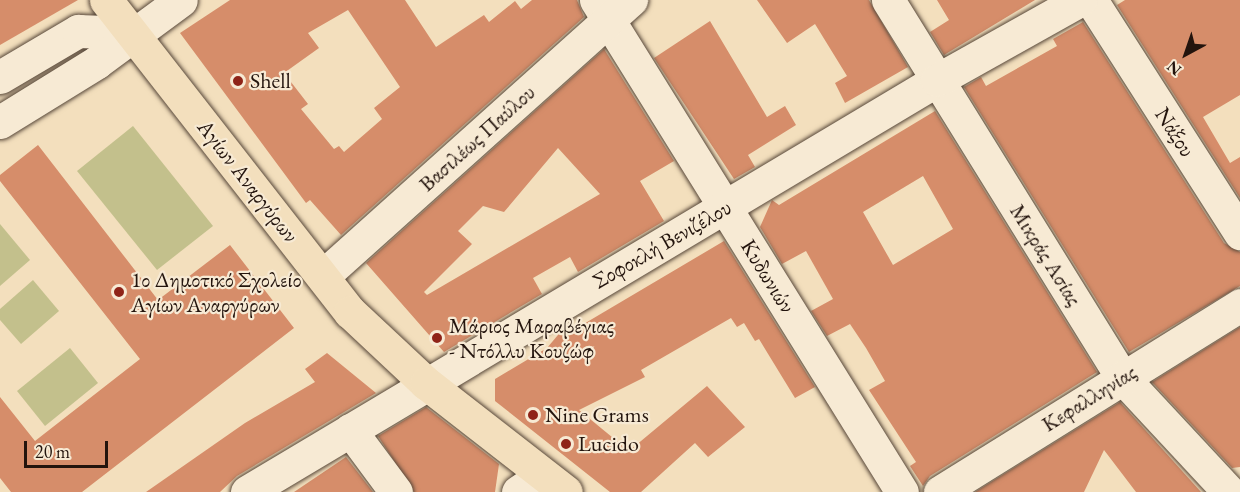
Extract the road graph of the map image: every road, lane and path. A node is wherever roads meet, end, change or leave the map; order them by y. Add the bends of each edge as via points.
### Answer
1 (106, 0) edge
2 (182, 0) edge
3 (888, 0) edge
4 (1080, 0) edge
5 (1091, 0) edge
6 (612, 7) edge
7 (132, 33) junction
8 (0, 77) edge
9 (937, 80) junction
10 (0, 122) edge
11 (726, 207) junction
12 (1240, 233) edge
13 (323, 276) junction
14 (1240, 305) edge
15 (1122, 377) junction
16 (426, 383) junction
17 (350, 430) junction
18 (542, 486) edge
19 (247, 492) edge
20 (396, 492) edge
21 (902, 492) edge
22 (940, 492) edge
23 (1228, 492) edge

1 - 7 main road, Αγίων Αναργύρων
2 - 7 street
3 - 9 street, Μικράς Ασίας
4 - 9 street, Σοφοκλή Βενιζέλου
5 - 12 street, Νάξου
6 - 11 street, Κυδωνιών
6 - 13 street, Βασιλέως Παύλου
7 - 8 street via 78,31
7 - 10 street via 97,62
7 - 13 main road, Αγίων Αναργύρων
9 - 11 street, Σοφοκλή Βενιζέλου
9 - 15 street, Μικράς Ασίας
11 - 16 street, Σοφοκλή Βενιζέλου
11 - 21 street, Κυδωνιών
13 - 16 main road, Αγίων Αναργύρων via 350,312
14 - 15 street, Κεφαλληνίας
15 - 22 street, Κεφαλληνίας
15 - 23 street, Μικράς Ασίας
16 - 17 street, Σοφοκλή Βενιζέλου
16 - 18 main road, Αγίων Αναργύρων
17 - 19 street, Σοφοκλή Βενιζέλου
17 - 20 street

